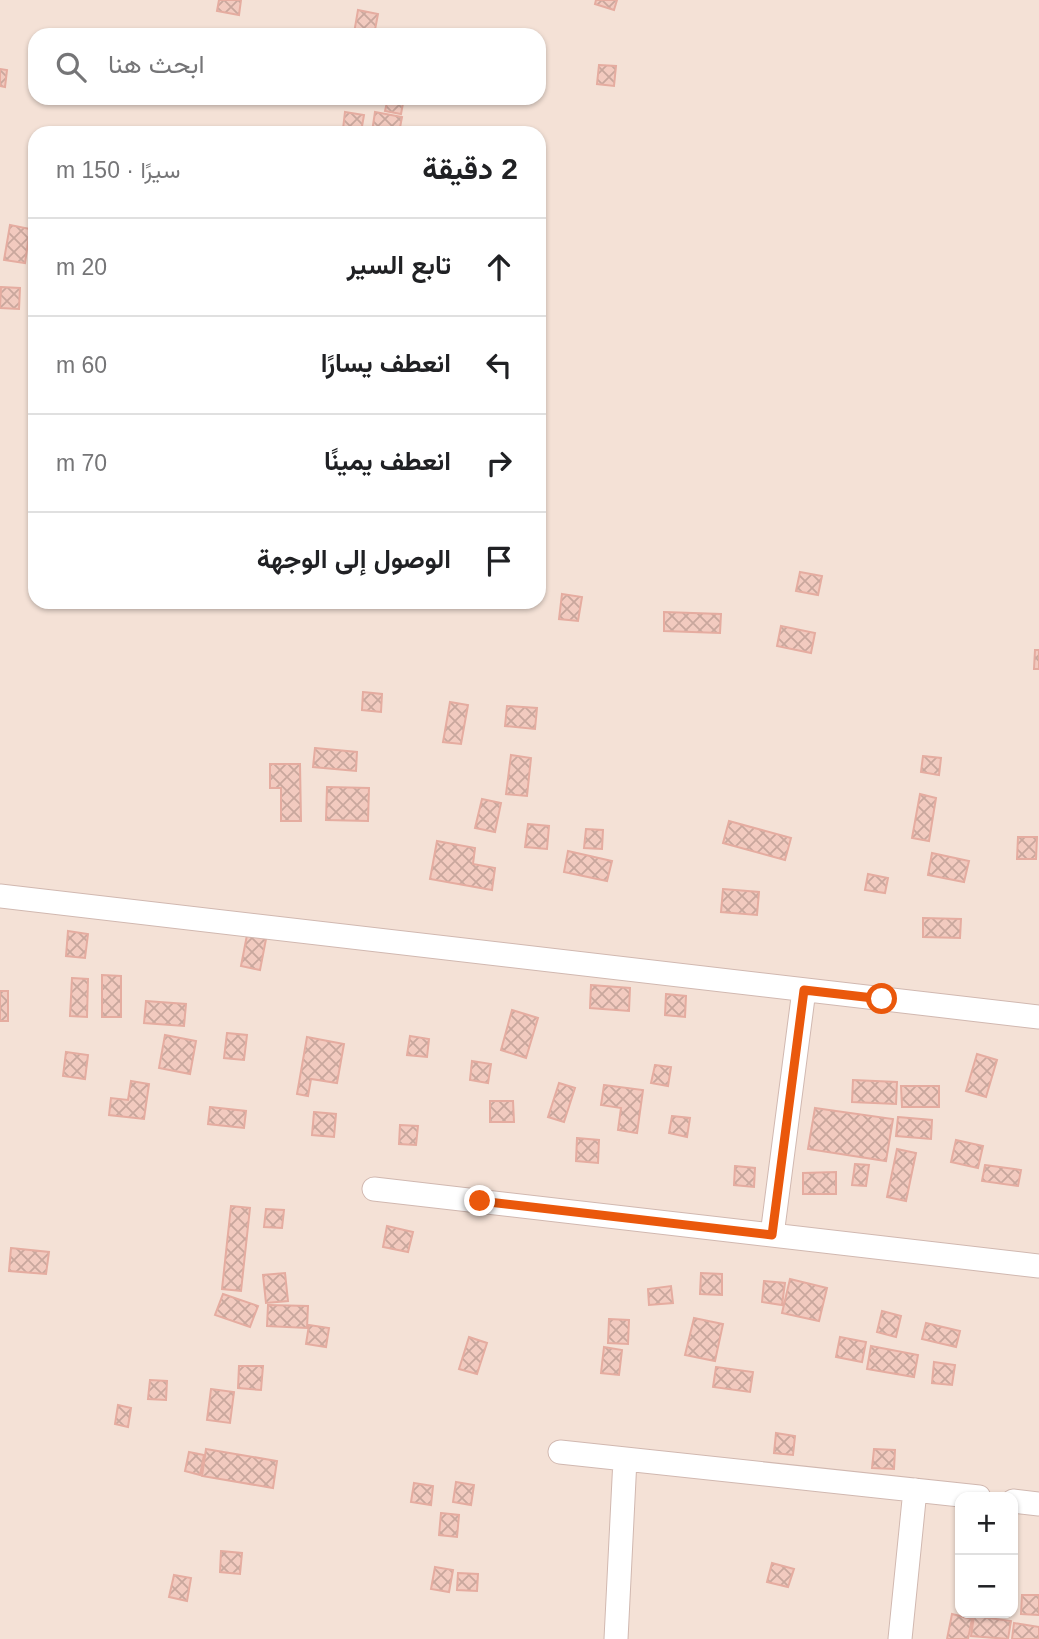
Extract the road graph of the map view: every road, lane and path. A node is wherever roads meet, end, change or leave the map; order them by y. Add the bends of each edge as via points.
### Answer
1 (0, 896) edge
2 (804, 990) junction
3 (1039, 1017) edge
4 (374, 1189) dead end
5 (772, 1235) junction
6 (1039, 1266) edge
7 (560, 1452) dead end
8 (625, 1459) junction
9 (915, 1490) junction
10 (955, 1494) edge
11 (1018, 1502) edge
12 (1039, 1504) edge
13 (616, 1639) edge
14 (900, 1639) edge

1 - 2 street
2 - 3 street
2 - 5 street
4 - 5 street
5 - 6 street
7 - 8 street
8 - 9 street
8 - 13 street
9 - 10 street
9 - 14 street
11 - 12 street

